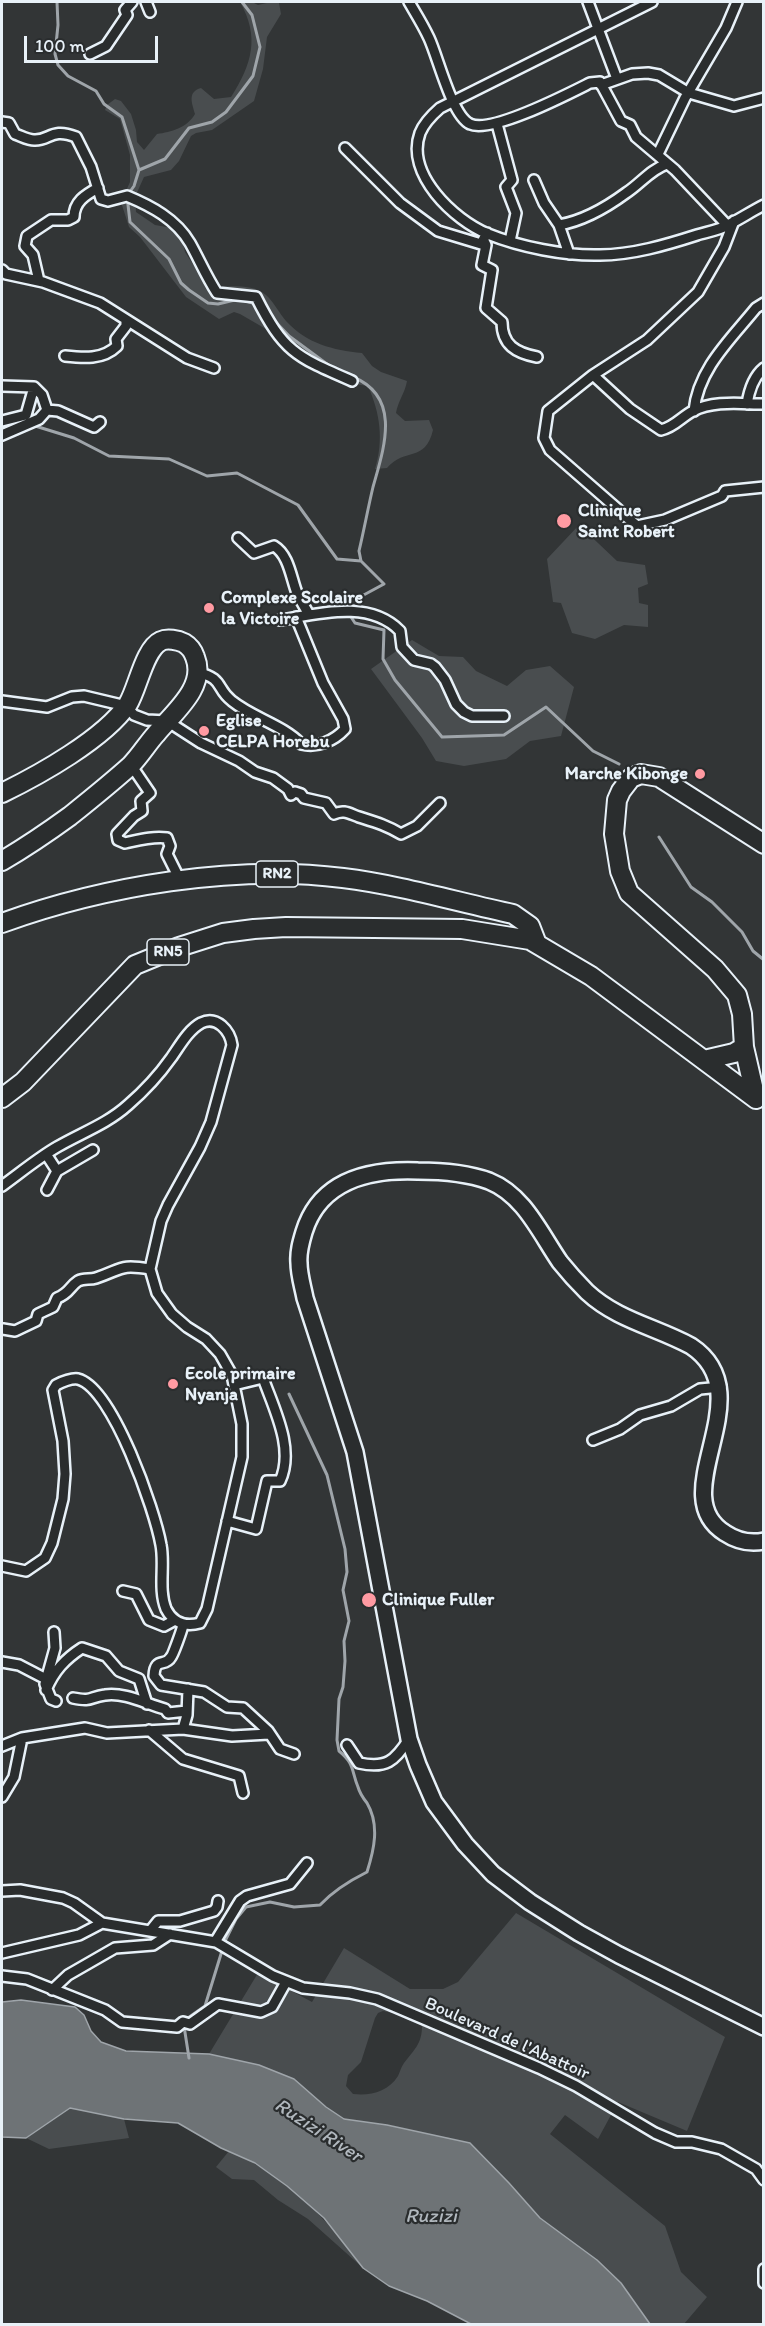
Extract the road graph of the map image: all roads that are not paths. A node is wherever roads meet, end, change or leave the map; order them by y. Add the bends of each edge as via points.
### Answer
1 (132, 2) edge
2 (146, 2) edge
3 (409, 2) edge
4 (588, 2) edge
5 (652, 2) edge
6 (737, 2) edge
7 (150, 12) dead end
8 (597, 27) junction
9 (90, 54) dead end
10 (616, 80) junction
11 (601, 85) junction
12 (689, 93) junction
13 (764, 98) edge
14 (453, 101) junction
15 (2, 122) edge
16 (497, 123) junction
17 (345, 148) dead end
18 (658, 154) junction
19 (667, 164) junction
20 (534, 180) dead end
21 (98, 188) junction
22 (764, 205) edge
23 (730, 223) junction
24 (559, 225) junction
25 (485, 237) junction
26 (510, 241) junction
27 (569, 254) junction
28 (2, 270) edge
29 (39, 281) junction
30 (764, 303) edge
31 (126, 321) junction
32 (65, 356) dead end
33 (537, 357) dead end
34 (214, 368) dead end
35 (764, 368) edge
36 (593, 375) junction
37 (351, 381) dead end
38 (2, 386) edge
39 (34, 387) junction
40 (747, 404) junction
41 (764, 404) edge
42 (47, 410) junction
43 (694, 411) junction
44 (2, 421) edge
45 (100, 422) dead end
46 (2, 435) edge
47 (764, 487) edge
48 (238, 538) dead end
49 (309, 615) junction
50 (296, 617) junction
51 (280, 620) dead end
52 (197, 672) junction
53 (2, 701) edge
54 (126, 706) junction
55 (504, 716) dead end
56 (167, 721) junction
57 (131, 765) junction
58 (2, 793) edge
59 (440, 803) dead end
60 (764, 844) edge
61 (2, 861) edge
62 (177, 881) junction
63 (2, 923) edge
64 (537, 944) junction
65 (744, 1047) junction
66 (704, 1060) junction
67 (2, 1098) edge
68 (760, 1103) edge
69 (93, 1150) dead end
70 (46, 1155) junction
71 (57, 1171) junction
72 (2, 1186) edge
73 (47, 1190) dead end
74 (150, 1269) junction
75 (3, 1329) dead end
76 (234, 1385) junction
77 (723, 1386) junction
78 (593, 1440) dead end
79 (227, 1521) junction
80 (764, 1541) edge
81 (2, 1566) edge
82 (123, 1591) dead end
83 (179, 1623) junction
84 (54, 1632) dead end
85 (2, 1662) edge
86 (46, 1679) junction
87 (188, 1689) junction
88 (46, 1690) junction
89 (74, 1698) dead end
90 (56, 1701) dead end
91 (147, 1704) junction
92 (187, 1711) junction
93 (183, 1729) junction
94 (149, 1731) junction
95 (269, 1734) junction
96 (22, 1738) junction
97 (410, 1739) junction
98 (347, 1745) dead end
99 (2, 1746) edge
100 (294, 1754) dead end
101 (243, 1792) dead end
102 (2, 1797) edge
103 (307, 1863) dead end
104 (2, 1891) edge
105 (218, 1901) dead end
106 (102, 1923) junction
107 (150, 1931) junction
108 (170, 1934) junction
109 (221, 1945) junction
110 (2, 1953) edge
111 (2, 1976) edge
112 (286, 1982) junction
113 (52, 1990) junction
114 (764, 2027) edge
115 (764, 2181) edge
116 (764, 2269) edge
117 (764, 2283) edge

1 - 9 street via 125,10 128,15 106,46
2 - 7 street
3 - 14 street via 430,39
4 - 8 street
5 - 8 street
6 - 12 street
8 - 10 street
8 - 14 street
10 - 11 street
10 - 12 street via 648,73 659,75
11 - 16 street via 595,81
11 - 18 street via 621,121 630,125 636,137
12 - 13 street via 734,106
12 - 18 street
14 - 16 street via 472,126
14 - 25 street via 440,108 424,126 418,145 419,160 430,188
15 - 21 street via 9,123 15,134 35,141 54,133 76,137
16 - 26 street via 512,180 506,190 516,213
17 - 25 street via 400,203 438,231 481,244
18 - 19 street
19 - 23 street
19 - 24 street via 615,200
20 - 24 street
21 - 29 street via 77,203 74,217 51,220 27,236 25,246 33,255
21 - 37 street via 101,199 127,196 157,210 189,241 216,292 256,297 270,326 289,349 305,361
22 - 23 street
23 - 27 street via 653,248 602,256
23 - 36 street via 724,247 698,292 647,340
24 - 27 street
25 - 26 street
25 - 33 street via 482,265 492,270 486,308 502,322 502,330 513,349
26 - 27 street
28 - 29 street
29 - 31 street via 100,303
30 - 43 street via 713,359 695,399
31 - 32 street via 112,351 89,359
31 - 34 street via 187,357
35 - 40 street via 749,392
36 - 43 street via 630,409 661,430 671,428
36 - 47 street via 548,411 544,438 550,450 637,526 665,520 722,496 725,491
38 - 39 street
39 - 42 street via 42,395
39 - 44 street via 27,415
40 - 41 street
40 - 43 street via 714,404
42 - 45 street via 94,427
42 - 46 street via 39,419
48 - 49 street via 254,554 277,547
49 - 50 street
49 - 55 street via 358,611 396,626 402,647 414,660 435,667 464,712 472,716
50 - 51 street
50 - 52 street via 323,683 343,718 345,729 336,739 301,744 229,700 211,675
52 - 54 highway via 194,653 186,644 161,641 152,649
52 - 56 highway via 191,692
53 - 54 street via 47,707 84,696
54 - 56 street via 134,715 147,720
54 - 58 highway via 114,720 40,775
56 - 57 highway
56 - 59 street via 201,743 273,778 291,795 295,792 326,803 334,814 349,812 375,820 400,834 417,825
57 - 61 highway via 71,815
57 - 62 street via 150,793 141,801 142,811 117,834 118,840 125,843 167,838 167,854
60 - 65 highway, RN2 via 658,777 641,774 631,778 618,800 614,834 620,871 629,893 729,984 742,1014
62 - 63 highway, RN2 via 89,897
62 - 64 highway, RN2 via 264,874 357,880 513,914 530,926
64 - 66 highway, RN2 via 591,976
64 - 67 highway, RN5 via 462,930 286,927 223,933 135,965 23,1082
65 - 66 highway
65 - 68 highway, RN2
66 - 68 highway, RN2
69 - 71 street
70 - 71 street
70 - 72 street
70 - 74 street via 128,1106 201,1023 212,1021 230,1034 232,1045 211,1122 168,1205
71 - 73 street
74 - 75 street via 129,1266 95,1279 86,1278 57,1298 53,1307 38,1314 36,1321 15,1331
74 - 76 street via 157,1293 172,1314 220,1354
76 - 79 street via 242,1424 242,1457
76 - 79 street via 263,1378 283,1437 284,1461 280,1481 267,1481 255,1529
77 - 78 street via 700,1389
77 - 80 main road via 725,1412 705,1485 707,1508 719,1529 727,1534 744,1541
77 - 97 main road via 716,1370 694,1348 628,1320 588,1293 560,1262 536,1222 490,1182 434,1171 379,1172 337,1185 318,1203 299,1248 301,1277 355,1452
79 - 83 street via 207,1609 200,1623
81 - 83 street via 26,1571 45,1558 52,1543 65,1474 53,1390 56,1385 78,1379 105,1404 127,1442 162,1546 163,1598 167,1611
82 - 83 street via 136,1594 149,1620 164,1626
83 - 87 street via 172,1656 158,1663 154,1676 161,1685
84 - 86 street via 56,1648
85 - 86 street via 19,1665
86 - 88 street
87 - 92 street
87 - 95 street via 204,1692 227,1707 243,1708
88 - 90 street
88 - 91 street via 68,1657 82,1648 106,1656 119,1671 139,1679
89 - 91 street via 88,1701 105,1695 123,1696
91 - 92 street via 168,1713
92 - 93 street
93 - 94 street
93 - 95 street via 232,1736
94 - 96 street via 107,1733 85,1728
94 - 101 street via 183,1759 239,1776
95 - 100 street via 280,1749
96 - 99 street
96 - 102 street via 14,1778
97 - 98 street via 394,1759 378,1765 359,1763
97 - 114 main road via 434,1802 493,1874 579,1933
103 - 109 street via 290,1884 240,1901
104 - 106 street via 20,1890 63,1898
105 - 107 street via 214,1911 180,1921 158,1921
106 - 107 street, Boulevard de l'Abattoir
106 - 110 street via 79,1935
107 - 108 street, Boulevard de l'Abattoir
108 - 109 street, Boulevard de l'Abattoir
108 - 113 street via 153,1945 115,1948 68,1975
109 - 112 street, Boulevard de l'Abattoir
111 - 113 street via 27,1979
112 - 113 street via 272,2007 261,2012 218,2004 190,2024 183,2022 177,2027 122,2022 105,2010
112 - 115 street, Boulevard de l'Abattoir via 377,1999 401,2008 576,2086 655,2133 676,2142 721,2149 756,2169
116 - 117 street

